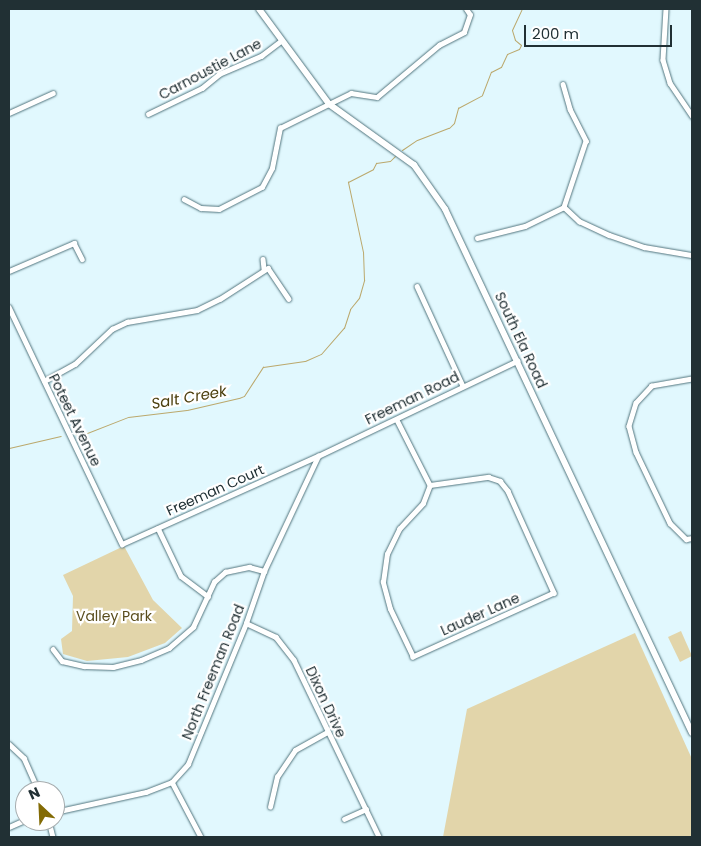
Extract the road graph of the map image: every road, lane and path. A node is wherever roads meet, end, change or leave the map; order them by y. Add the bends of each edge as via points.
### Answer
1 (259, 9) edge
2 (466, 9) edge
3 (666, 9) edge
4 (280, 41) junction
5 (563, 84) dead end
6 (53, 93) dead end
7 (329, 104) junction
8 (9, 113) edge
9 (148, 114) dead end
10 (692, 116) edge
11 (184, 199) dead end
12 (564, 207) junction
13 (477, 238) dead end
14 (692, 255) edge
15 (82, 259) dead end
16 (264, 259) dead end
17 (264, 269) junction
18 (9, 271) edge
19 (417, 286) dead end
20 (289, 299) dead end
21 (9, 307) edge
22 (517, 361) junction
23 (692, 379) edge
24 (44, 381) junction
25 (463, 386) junction
26 (397, 420) junction
27 (318, 456) junction
28 (430, 485) junction
29 (158, 528) junction
30 (692, 538) edge
31 (122, 544) joint
32 (264, 571) junction
33 (208, 596) junction
34 (246, 623) junction
35 (53, 649) dead end
36 (326, 732) junction
37 (692, 733) edge
38 (9, 744) edge
39 (34, 781) edge
40 (172, 782) junction
41 (270, 807) dead end
42 (366, 809) junction
43 (65, 810) edge
44 (344, 819) dead end
45 (201, 837) edge
46 (379, 837) edge

1 - 4 main road, South Ela Road
2 - 7 street via 470,15 464,32 439,45 377,97 351,93
3 - 10 street via 663,60 670,83
4 - 7 main road, South Ela Road
4 - 9 street, Carnoustie Lane via 261,56 219,74 202,88
5 - 12 street via 570,109 586,141
6 - 8 street
7 - 11 street via 280,128 274,144 272,168 262,187 219,209 201,208
7 - 22 main road, South Ela Road via 414,165 445,209
12 - 13 street via 525,226
12 - 14 street via 578,221 609,235 644,247
15 - 18 street via 74,243
16 - 17 street
17 - 20 street via 268,268 282,284
17 - 24 street via 220,299 197,310 127,322 112,328 75,364
19 - 25 street
21 - 24 street, Poteet Avenue
22 - 25 street, Freeman Road
22 - 37 main road, South Ela Road
23 - 30 street via 652,386 636,403 629,426 636,452 670,523 686,539
24 - 31 street, Poteet Avenue
25 - 26 street, Freeman Road
26 - 27 street, Freeman Road
26 - 28 street
27 - 29 street, Freeman Court
27 - 32 street, North Freeman Road
28 - 28 street, Lauder Lane via 423,503 399,528 384,569 390,609 413,657 554,593 508,491 500,481 488,477
29 - 31 street, Freeman Court
29 - 33 street via 181,576
32 - 33 street via 249,567 231,569 220,575
32 - 34 street, North Freeman Road
33 - 35 street via 193,627 168,648 141,660 113,667 84,666 62,661
34 - 36 street, Dixon Drive via 276,638 294,660
34 - 40 street, North Freeman Road via 188,764
36 - 41 street via 295,750 277,777
36 - 42 street, Dixon Drive
38 - 39 street via 24,758
40 - 43 street, North Freeman Road via 146,792
40 - 45 street
42 - 44 street
42 - 46 street, Dixon Drive

